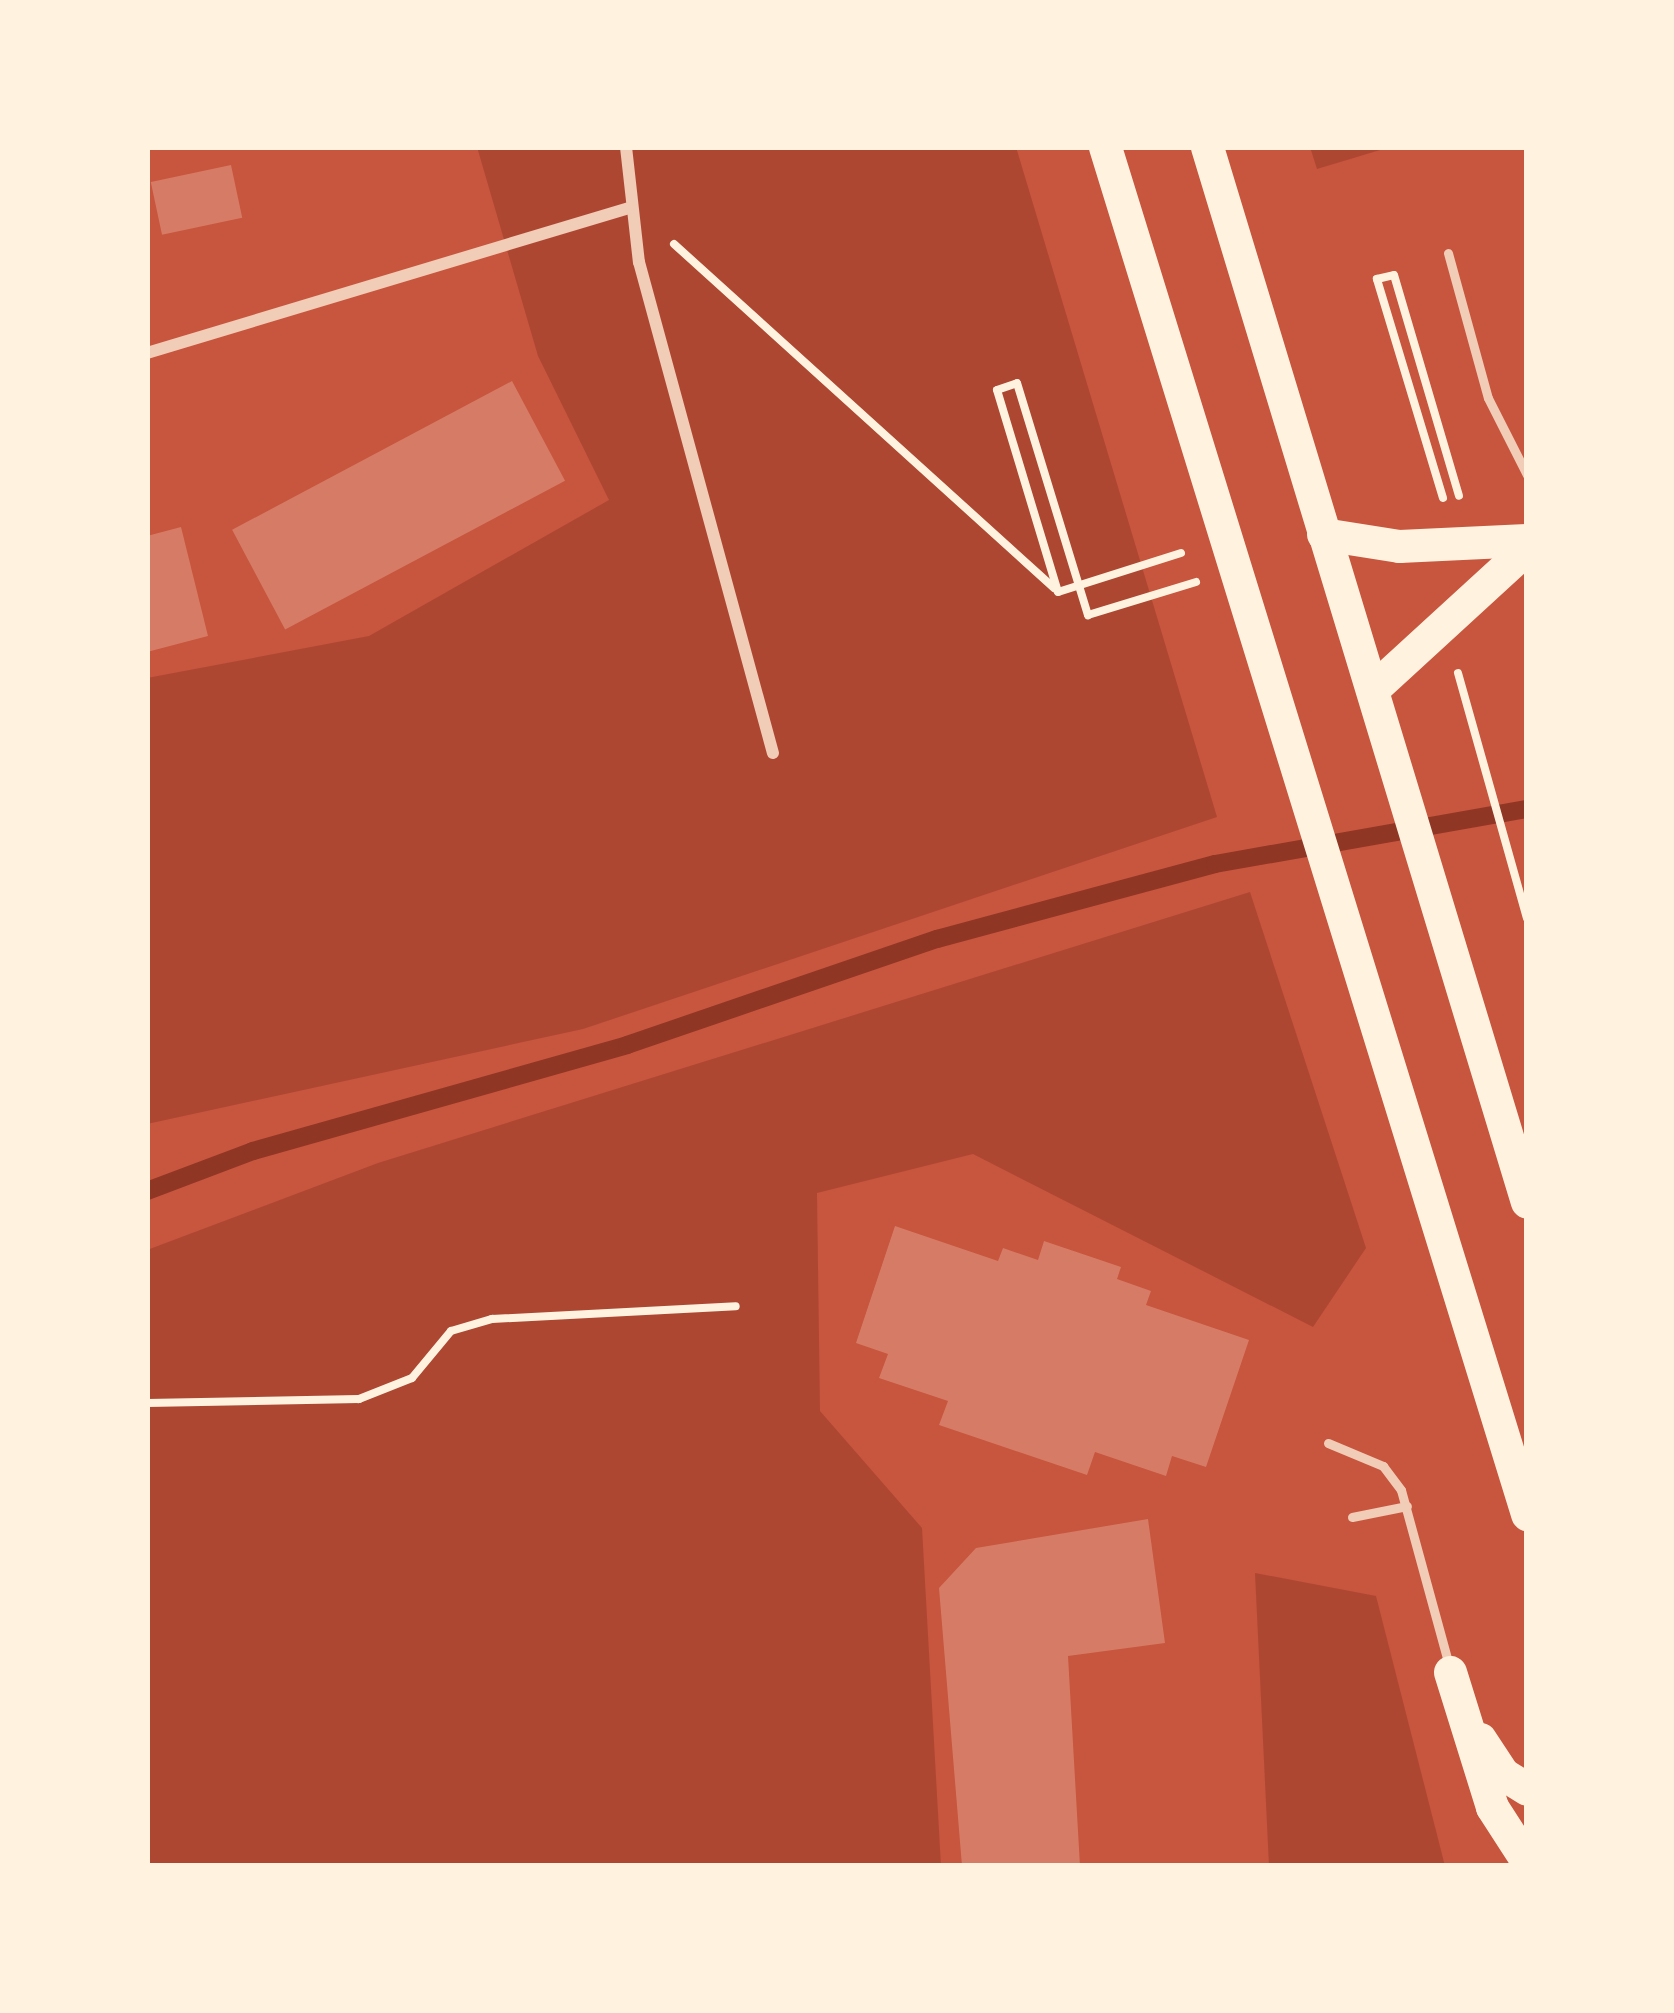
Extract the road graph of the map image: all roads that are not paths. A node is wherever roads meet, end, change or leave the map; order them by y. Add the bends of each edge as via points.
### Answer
1 (626, 147) edge
2 (1207, 147) edge
3 (1106, 152) edge
4 (632, 207) junction
5 (1448, 253) dead end
6 (147, 353) edge
7 (1527, 475) edge
8 (1323, 534) junction
9 (1527, 544) edge
10 (1373, 688) junction
11 (772, 753) dead end
12 (1527, 1202) edge
13 (1328, 1443) dead end
14 (1407, 1506) junction
15 (1527, 1514) edge
16 (1352, 1517) dead end
17 (1450, 1672) junction
18 (1527, 1789) edge
19 (1527, 1861) edge

1 - 4 street
2 - 8 highway
3 - 15 highway
4 - 6 street
4 - 11 street via 639,262
5 - 7 lane via 1488,398
8 - 9 highway via 1400,546
8 - 10 highway
9 - 10 highway
10 - 12 highway
13 - 14 lane via 1383,1466
14 - 16 lane
14 - 17 lane
17 - 18 highway via 1484,1748
17 - 19 highway via 1492,1808

